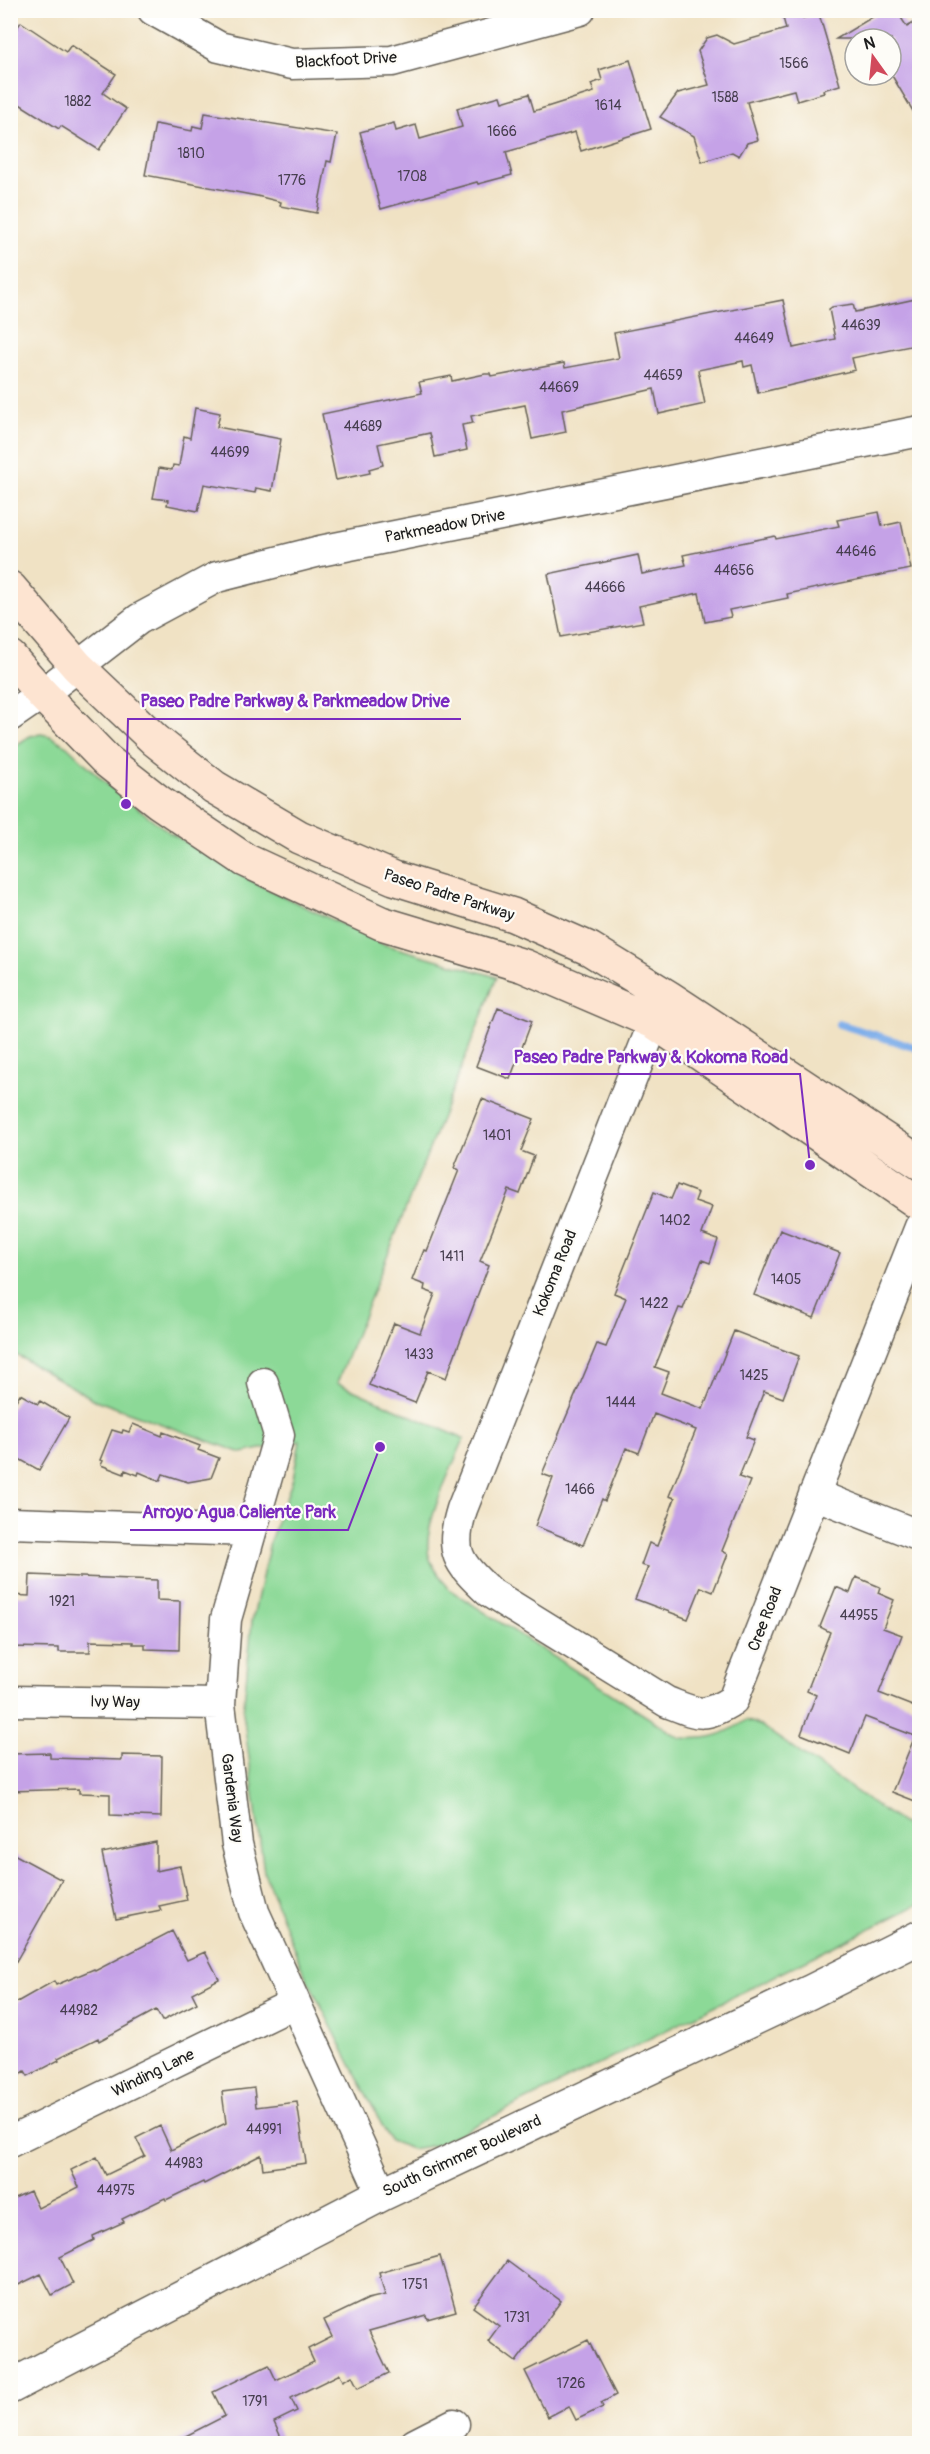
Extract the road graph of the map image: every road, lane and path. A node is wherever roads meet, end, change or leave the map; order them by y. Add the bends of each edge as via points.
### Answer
1 (153, 10) edge
2 (580, 10) edge
3 (920, 431) edge
4 (10, 588) edge
5 (10, 657) edge
6 (76, 666) junction
7 (42, 694) junction
8 (10, 716) edge
9 (661, 1010) junction
10 (920, 1163) edge
11 (920, 1204) edge
12 (920, 1227) edge
13 (263, 1383) dead end
14 (814, 1494) junction
15 (10, 1523) edge
16 (250, 1531) junction
17 (920, 1536) edge
18 (457, 1551) joint
19 (10, 1701) edge
20 (220, 1704) junction
21 (920, 1937) edge
22 (295, 2003) junction
23 (10, 2142) edge
24 (382, 2194) junction
25 (10, 2387) edge
26 (454, 2424) dead end
27 (415, 2444) edge

1 - 2 street, Blackfoot Drive via 219,47 292,64 392,61
3 - 6 street, Parkmeadow Drive via 320,551 217,577 139,619
4 - 6 main road, Paseo Padre Parkway
5 - 7 main road, Paseo Padre Parkway
6 - 7 street, Parkmeadow Drive
6 - 9 main road, Paseo Padre Parkway via 155,740 214,787 299,837 394,878 513,915 590,949
7 - 8 street, Parkmeadow Drive
7 - 9 main road, Paseo Padre Parkway via 107,760 159,802 245,860 381,923
9 - 10 main road, Paseo Padre Parkway
9 - 11 main road, Paseo Padre Parkway
9 - 18 street, Kokoma Road via 462,1509 455,1532
12 - 14 street, Cree Road
13 - 16 street, Gardenia Way via 279,1435
14 - 17 street
14 - 18 street, Cree Road via 733,1700 714,1712 698,1713 667,1702 489,1592 466,1571
15 - 16 street
16 - 20 street, Gardenia Way via 226,1619
19 - 20 street, Ivy Way
20 - 22 street, Gardenia Way via 237,1844 254,1912
21 - 24 street, South Grimmer Boulevard
22 - 23 street, Winding Lane
22 - 24 street, Gardenia Way
24 - 25 street, South Grimmer Boulevard
26 - 27 street

